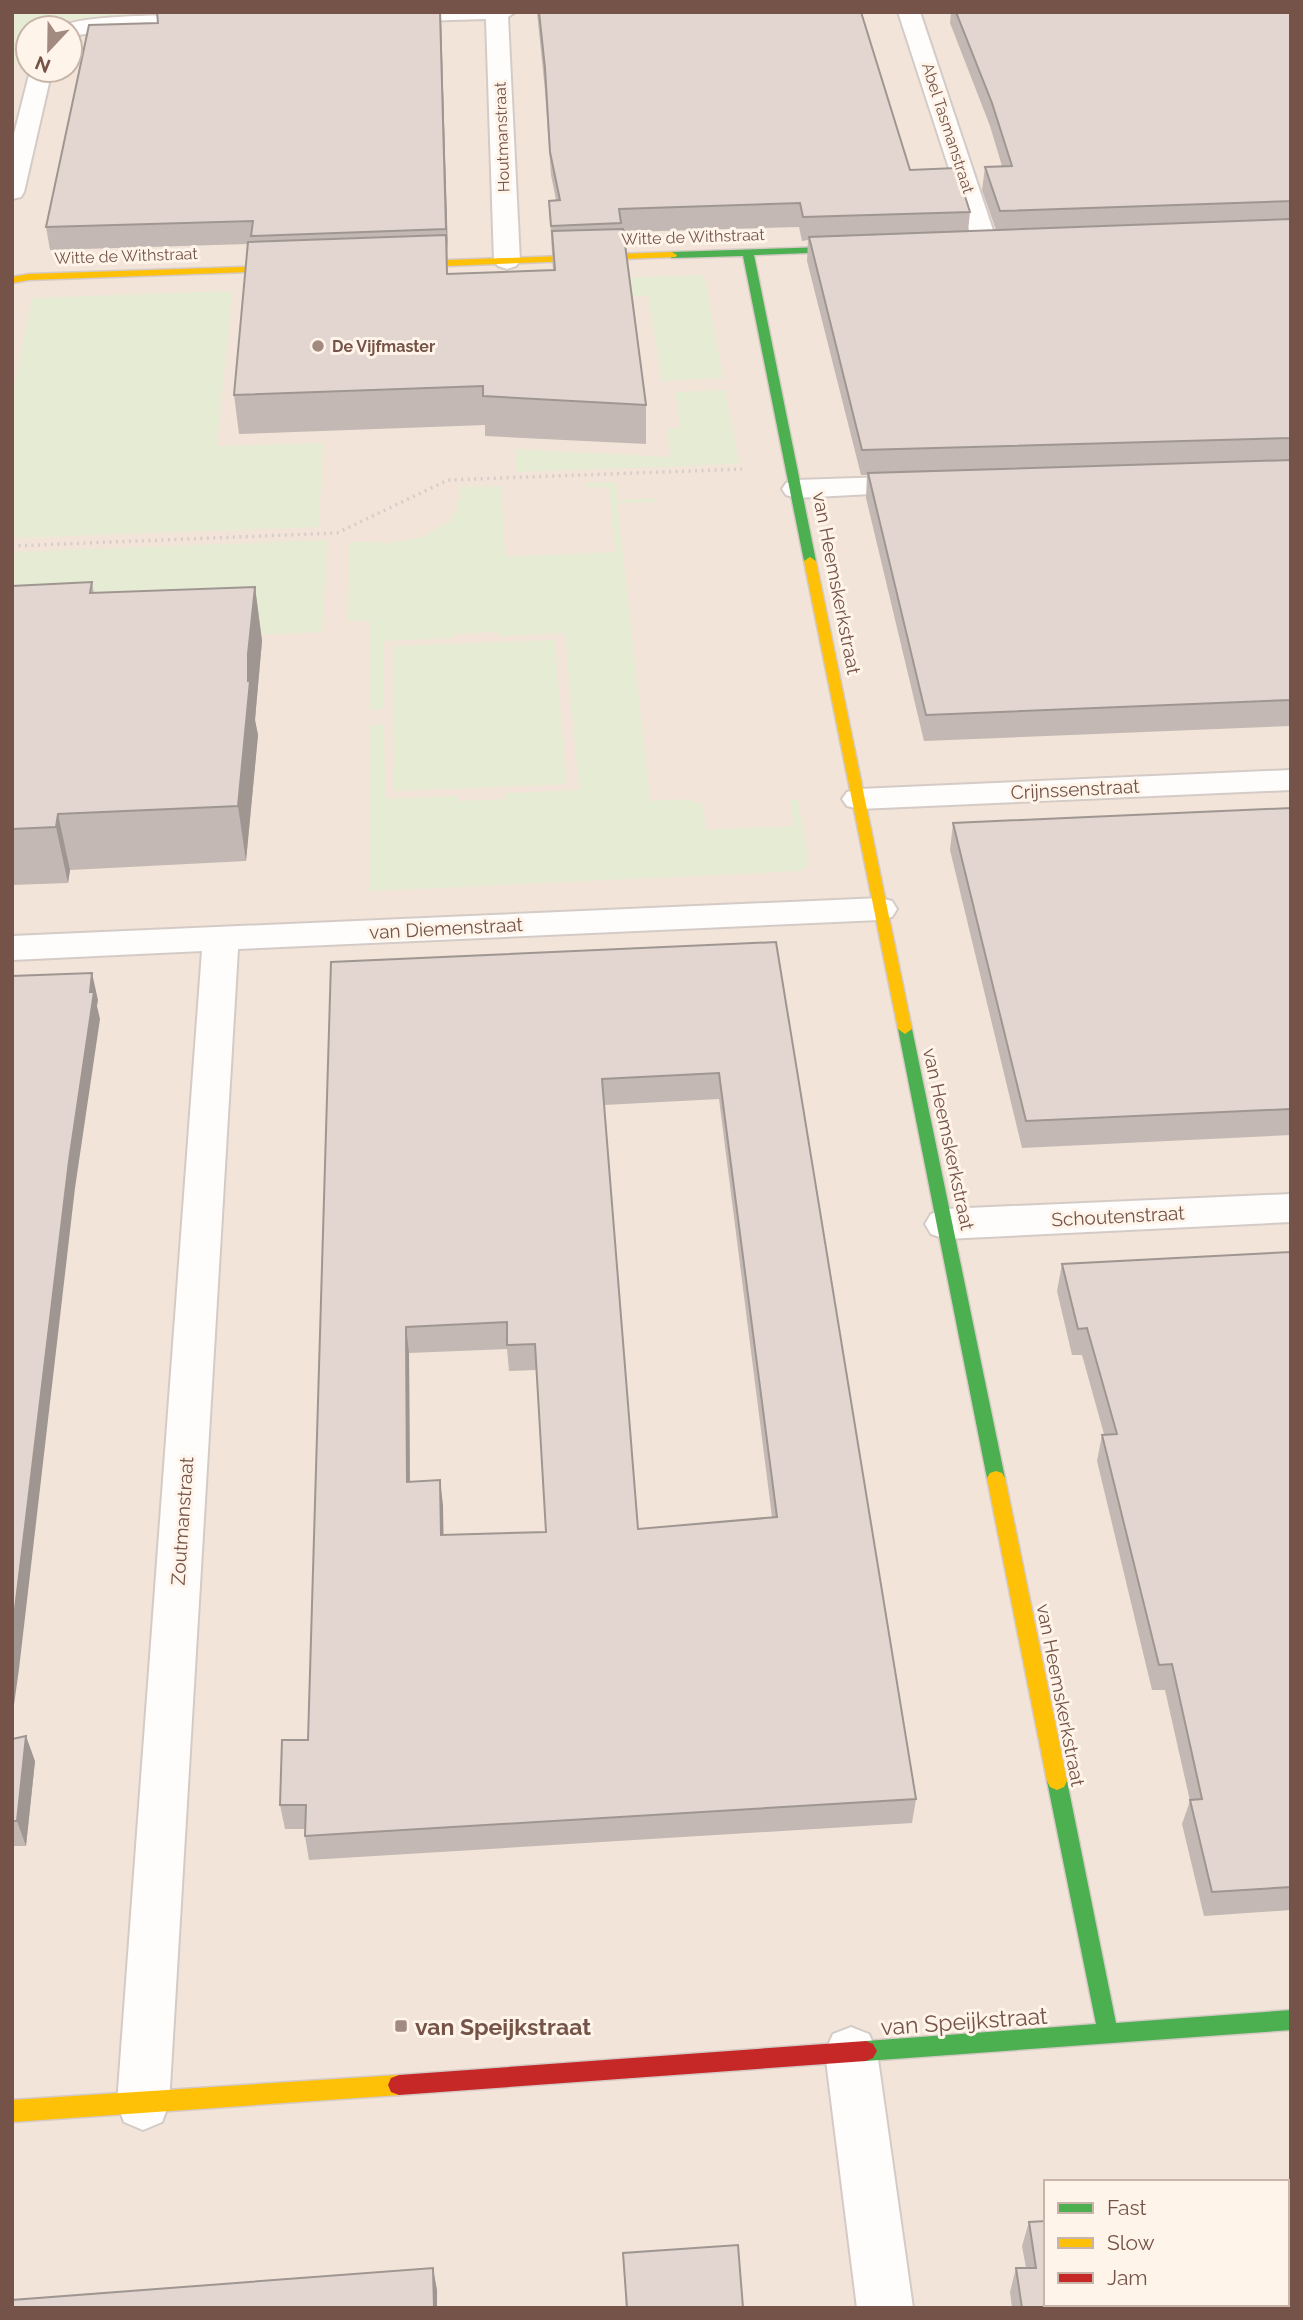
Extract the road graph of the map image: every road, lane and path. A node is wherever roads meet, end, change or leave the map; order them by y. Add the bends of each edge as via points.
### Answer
1 (497, 12) edge
2 (504, 12) edge
3 (909, 12) edge
4 (372, 16) edge
5 (233, 20) edge
6 (84, 27) edge
7 (33, 84) edge
8 (12, 192) edge
9 (986, 245) edge
10 (874, 248) edge
11 (748, 253) junction
12 (508, 261) junction
13 (371, 265) edge
14 (316, 267) edge
15 (12, 280) edge
16 (794, 478) junction
17 (947, 484) edge
18 (12, 546) edge
19 (1291, 780) edge
20 (859, 799) junction
21 (880, 909) junction
22 (221, 938) junction
23 (12, 948) edge
24 (1291, 1208) edge
25 (945, 1224) junction
26 (1291, 2020) edge
27 (1108, 2034) junction
28 (851, 2052) junction
29 (144, 2104) junction
30 (12, 2110) edge
31 (885, 2308) edge

1 - 2 street
1 - 4 street
1 - 12 street, Houtmanstraat
3 - 9 street, Abel Tasmanstraat
5 - 6 street
7 - 8 street
10 - 11 street, Witte de Withstraat
11 - 12 street, Witte de Withstraat
11 - 16 street, van Heemskerkstraat
12 - 13 street, Witte de Withstraat
14 - 15 street, Witte de Withstraat
16 - 17 street
16 - 18 path via 448,480 337,533
16 - 20 street, van Heemskerkstraat
19 - 20 street, Crijnssenstraat
20 - 21 street, van Heemskerkstraat
21 - 22 street, van Diemenstraat
21 - 25 street, van Heemskerkstraat
22 - 23 street, van Diemenstraat
22 - 29 street, Zoutmanstraat
24 - 25 street, Schoutenstraat
25 - 27 street, van Heemskerkstraat
26 - 27 street, van Speijkstraat
27 - 28 street, van Speijkstraat
28 - 29 street, van Speijkstraat
28 - 31 street
29 - 30 street, van Speijkstraat

